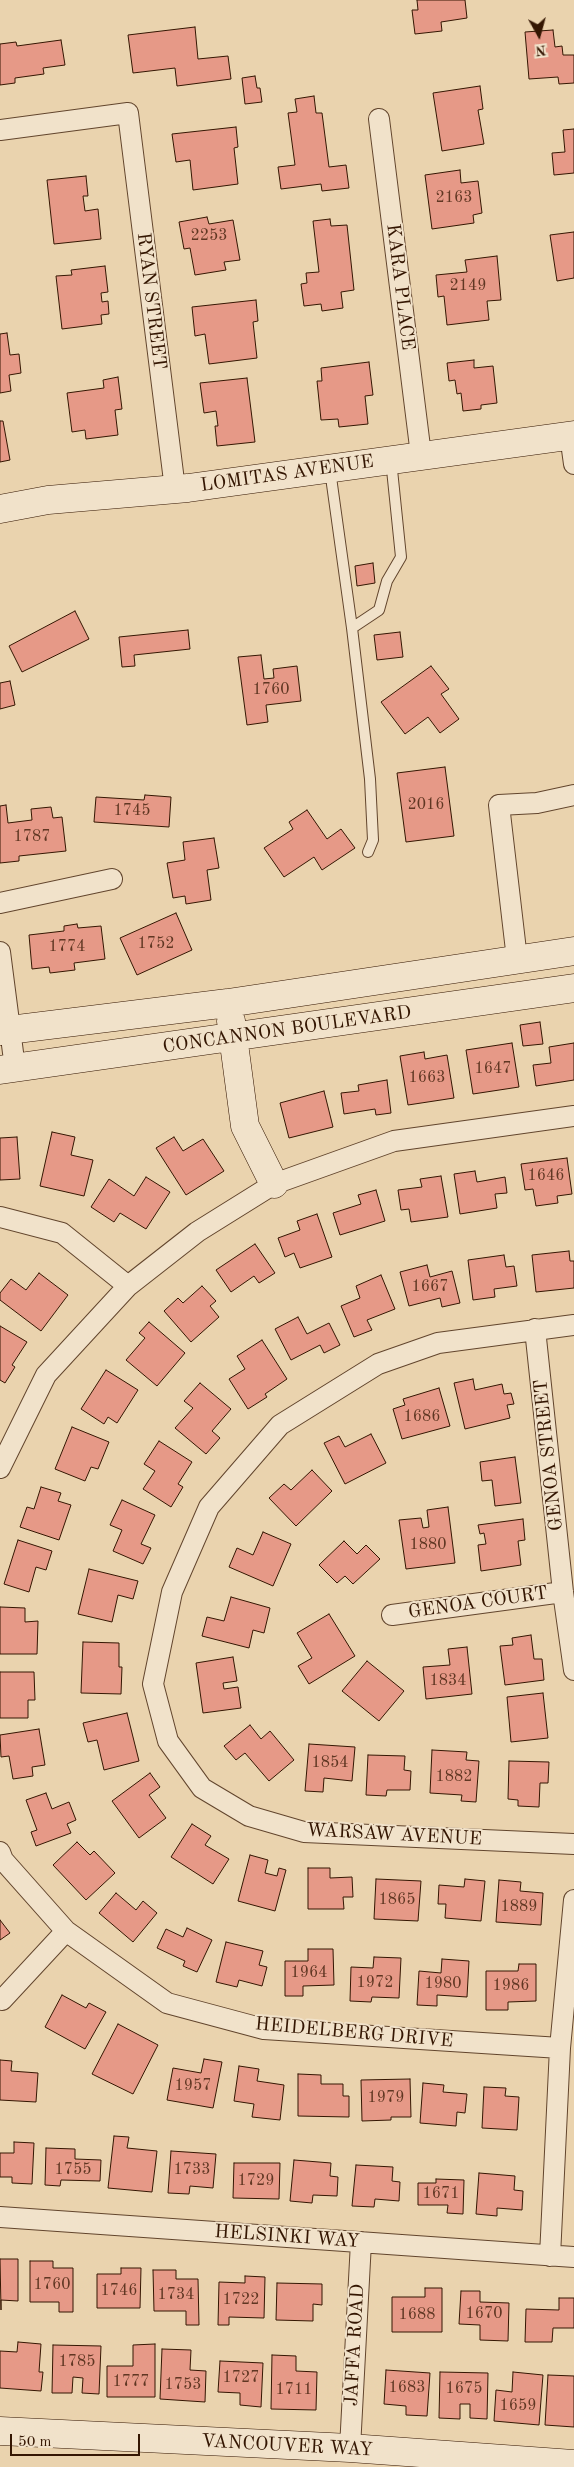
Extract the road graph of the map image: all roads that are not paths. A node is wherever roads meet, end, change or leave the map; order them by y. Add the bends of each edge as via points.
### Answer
1 (379, 119) dead end
2 (0, 130) edge
3 (572, 435) edge
4 (421, 455) junction
5 (391, 459) junction
6 (574, 464) edge
7 (330, 468) junction
8 (175, 489) junction
9 (0, 509) edge
10 (352, 628) junction
11 (574, 795) edge
12 (368, 852) dead end
13 (112, 879) dead end
14 (0, 903) edge
15 (574, 951) edge
16 (0, 952) edge
17 (518, 959) junction
18 (574, 988) edge
19 (228, 1003) junction
20 (5, 1031) edge
21 (233, 1038) junction
22 (7, 1069) edge
23 (574, 1116) edge
24 (274, 1184) junction
25 (0, 1217) edge
26 (128, 1286) junction
27 (574, 1324) edge
28 (536, 1329) junction
29 (0, 1468) edge
30 (563, 1592) junction
31 (392, 1615) dead end
32 (574, 1670) edge
33 (574, 1844) edge
34 (0, 1852) edge
35 (574, 1900) edge
36 (66, 1931) junction
37 (2, 2000) dead end
38 (560, 2048) junction
39 (0, 2217) edge
40 (361, 2242) junction
41 (550, 2256) junction
42 (574, 2258) edge
43 (0, 2431) edge
44 (350, 2448) junction
45 (574, 2464) edge

1 - 4 street, KARA PLACE
2 - 8 street, RYAN STREET via 128,113
3 - 4 street, LOMITAS AVENUE
3 - 6 street
4 - 5 street, LOMITAS AVENUE
5 - 7 street, LOMITAS AVENUE
5 - 10 lane via 402,557 387,582 379,610
7 - 8 street, LOMITAS AVENUE
7 - 10 lane
8 - 9 street, LOMITAS AVENUE via 48,500
10 - 12 lane via 370,778 373,840
11 - 17 street via 537,803 499,805
13 - 14 street
15 - 17 street, CONCANNON BOULEVARD
16 - 20 street
17 - 19 street, CONCANNON BOULEVARD
18 - 21 street, CONCANNON BOULEVARD
19 - 20 street, CONCANNON BOULEVARD
19 - 21 street
20 - 22 street
21 - 22 street, CONCANNON BOULEVARD
21 - 24 street via 245,1126
23 - 24 street via 394,1141
24 - 26 street via 197,1232
25 - 26 street via 62,1233
26 - 29 street via 46,1375
27 - 28 street, WARSAW AVENUE
28 - 30 street, GENOA STREET
28 - 33 street, WARSAW AVENUE via 438,1343 378,1364 280,1425 209,1507 172,1592 153,1684 168,1741 202,1788 249,1816 304,1832
30 - 31 street, GENOA COURT
30 - 32 street, GENOA STREET
34 - 36 street, HEIDELBERG DRIVE via 3,1860
35 - 38 street
36 - 37 street
36 - 38 street, HEIDELBERG DRIVE via 167,2003 264,2029
38 - 41 street
39 - 40 street, HELSINKI WAY
40 - 41 street, HELSINKI WAY
40 - 44 street, JAFFA ROAD
41 - 42 street, HELSINKI WAY
43 - 44 street, VANCOUVER WAY
44 - 45 street, VANCOUVER WAY

